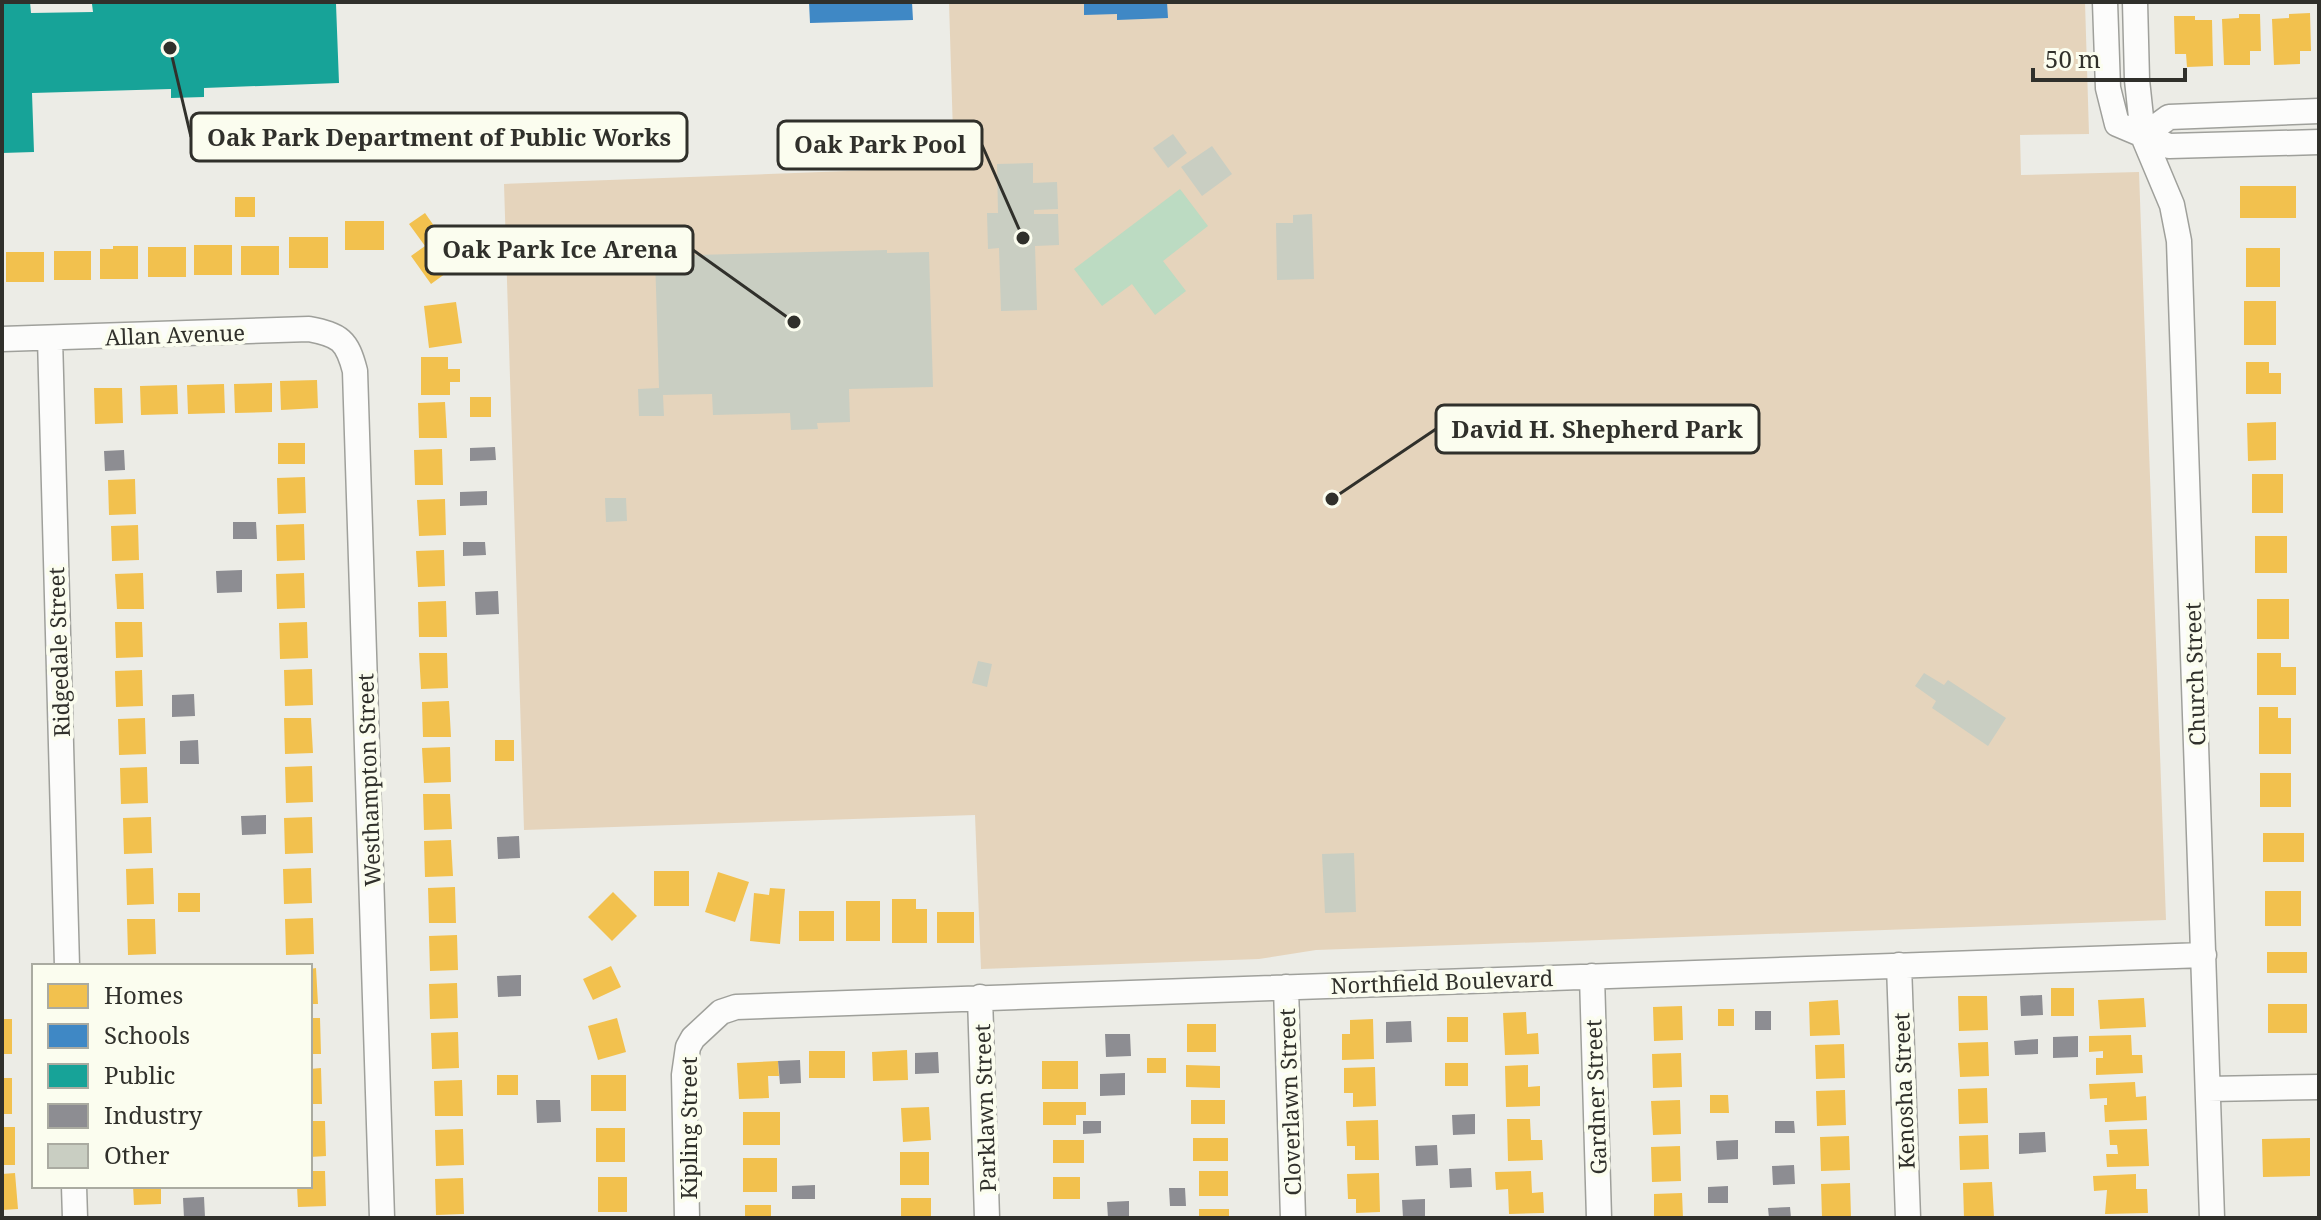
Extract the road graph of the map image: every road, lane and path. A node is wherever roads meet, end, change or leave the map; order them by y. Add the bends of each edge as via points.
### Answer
1 (2105, 2) edge
2 (2135, 2) edge
3 (2319, 111) edge
4 (2143, 136) junction
5 (2319, 142) edge
6 (50, 338) junction
7 (2, 339) edge
8 (345, 343) joint
9 (2204, 955) junction
10 (67, 964) edge
11 (1899, 965) junction
12 (1592, 976) junction
13 (1286, 987) junction
14 (980, 997) junction
15 (693, 1038) joint
16 (2319, 1087) edge
17 (2208, 1089) junction
18 (74, 1188) edge
19 (75, 1218) edge
20 (382, 1218) edge
21 (687, 1218) edge
22 (987, 1218) edge
23 (1293, 1218) edge
24 (1599, 1218) edge
25 (1908, 1218) edge
26 (2212, 1218) edge

1 - 4 street, Church Street via 2110,104 2117,124
2 - 4 street, Church Street
3 - 4 street via 2169,117
4 - 5 street via 2169,146
4 - 9 street, Church Street via 2172,205 2179,241
6 - 7 street, Allan Avenue
6 - 8 street, Allan Avenue via 309,329
6 - 10 street, Ridgedale Street
8 - 20 street, Westhampton Street via 355,371
9 - 11 street, Northfield Boulevard
9 - 17 street, Church Street
11 - 12 street, Northfield Boulevard
11 - 25 street, Kenosha Street
12 - 13 street, Northfield Boulevard
12 - 24 street, Gardner Street
13 - 14 street, Northfield Boulevard
13 - 23 street, Cloverlawn Street
14 - 15 street, Northfield Boulevard via 736,1007 721,1012
14 - 22 street, Parklawn Street
15 - 21 street, Kipling Street via 684,1075
16 - 17 street
17 - 26 street, Church Street
18 - 19 street

